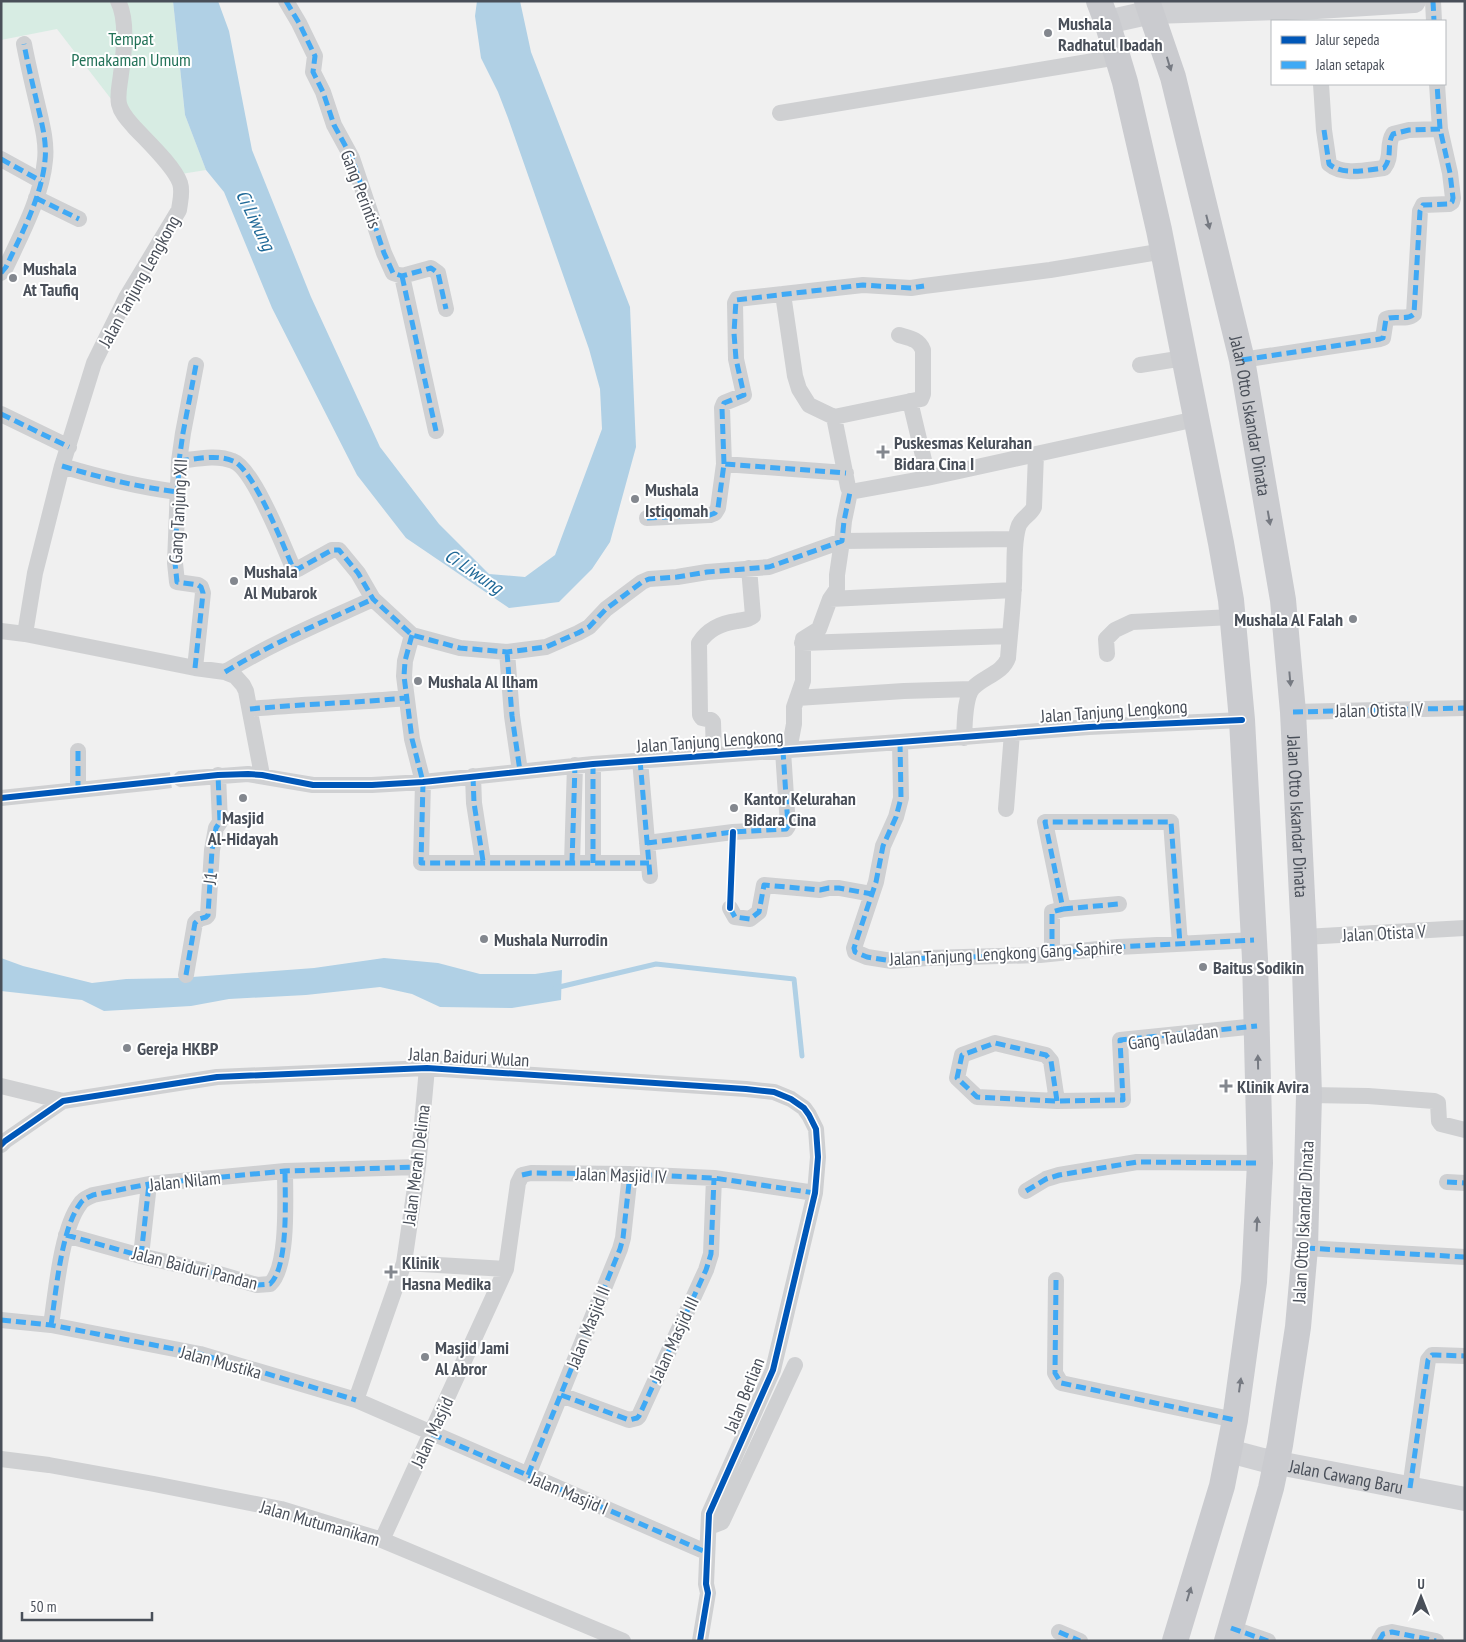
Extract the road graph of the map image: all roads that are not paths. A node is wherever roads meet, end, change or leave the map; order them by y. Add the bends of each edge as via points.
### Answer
1 (118, 1) edge
2 (286, 1) edge
3 (1414, 1) edge
4 (1433, 1) edge
5 (1150, 7) edge
6 (1103, 12) edge
7 (1317, 14) edge
8 (1434, 20) edge
9 (24, 44) dead end
10 (1118, 57) junction
11 (1321, 85) edge
12 (1437, 85) edge
13 (780, 112) dead end
14 (1440, 130) junction
15 (1, 159) edge
16 (41, 181) junction
17 (36, 198) junction
18 (80, 219) dead end
19 (1164, 251) junction
20 (1, 273) edge
21 (402, 276) junction
22 (783, 294) junction
23 (446, 308) dead end
24 (899, 335) dead end
25 (1184, 358) junction
26 (1242, 360) junction
27 (196, 365) dead end
28 (1140, 365) dead end
29 (910, 401) junction
30 (1, 414) edge
31 (834, 417) junction
32 (1196, 419) junction
33 (436, 431) dead end
34 (68, 446) junction
35 (1036, 454) junction
36 (179, 462) junction
37 (724, 464) junction
38 (62, 466) junction
39 (846, 473) junction
40 (928, 477) junction
41 (178, 492) junction
42 (850, 492) junction
43 (647, 518) dead end
44 (1016, 539) junction
45 (842, 541) junction
46 (749, 568) junction
47 (1014, 590) junction
48 (373, 599) junction
49 (830, 599) junction
50 (1232, 617) junction
51 (1, 631) edge
52 (25, 634) junction
53 (412, 635) junction
54 (1010, 636) junction
55 (802, 643) junction
56 (507, 652) junction
57 (1107, 654) dead end
58 (196, 668) junction
59 (225, 672) junction
60 (972, 689) junction
61 (406, 698) junction
62 (797, 698) junction
63 (1465, 708) edge
64 (250, 709) junction
65 (1293, 712) junction
66 (1242, 720) junction
67 (1012, 733) junction
68 (964, 738) junction
69 (900, 742) junction
70 (786, 750) junction
71 (78, 751) dead end
72 (714, 755) junction
73 (640, 760) junction
74 (593, 764) junction
75 (575, 765) junction
76 (520, 771) junction
77 (218, 775) junction
78 (262, 775) junction
79 (473, 776) junction
80 (181, 779) tunnel mouth
81 (155, 782) tunnel mouth
82 (423, 782) junction
83 (78, 790) junction
84 (1, 798) edge
85 (1006, 809) dead end
86 (647, 843) junction
87 (486, 862) junction
88 (594, 863) junction
89 (572, 864) junction
90 (872, 894) junction
91 (1119, 904) dead end
92 (730, 908) dead end
93 (1063, 909) junction
94 (1465, 928) edge
95 (1304, 937) junction
96 (1254, 940) junction
97 (1180, 944) junction
98 (1052, 954) junction
99 (186, 975) dead end
100 (1257, 1026) junction
101 (427, 1068) junction
102 (1, 1086) edge
103 (1309, 1095) junction
104 (63, 1101) junction
105 (1057, 1101) junction
106 (1465, 1130) edge
107 (1, 1145) edge
108 (818, 1157) joint
109 (1260, 1163) junction
110 (418, 1167) junction
111 (285, 1170) junction
112 (630, 1174) junction
113 (714, 1178) junction
114 (1447, 1182) dead end
115 (149, 1184) junction
116 (1465, 1184) edge
117 (1026, 1191) dead end
118 (815, 1193) junction
119 (66, 1234) junction
120 (1305, 1248) junction
121 (142, 1256) junction
122 (1465, 1258) edge
123 (404, 1263) junction
124 (506, 1269) junction
125 (1056, 1280) dead end
126 (1, 1320) edge
127 (51, 1325) junction
128 (1465, 1356) edge
129 (773, 1370) junction
130 (561, 1395) junction
131 (356, 1400) junction
132 (1235, 1420) junction
133 (432, 1434) junction
134 (1229, 1451) junction
135 (1, 1459) edge
136 (1277, 1463) junction
137 (528, 1475) junction
138 (1410, 1488) junction
139 (1465, 1499) edge
140 (709, 1528) junction
141 (382, 1540) junction
142 (706, 1552) junction
143 (706, 1584) junction
144 (1060, 1632) dead end
145 (1229, 1634) edge
146 (623, 1641) edge
147 (691, 1641) edge
148 (700, 1641) edge
149 (1080, 1641) edge
150 (1175, 1641) edge
151 (1268, 1641) edge
152 (1379, 1641) edge
153 (1436, 1641) edge

1 - 34 street, Jalan Tanjung Lengkong via 124,28 119,106 167,163 180,184 182,195 179,210 126,298 94,363
2 - 21 street, Gang Perintis via 315,56 313,72 334,126 352,158 384,253 393,273
3 - 7 street
4 - 8 street
5 - 6 street
5 - 7 street
5 -> 26 main road, Jalan Otto Iskandar Dinata via 1173,77
6 - 10 main road
9 - 16 street via 44,141
10 - 13 street
10 - 19 main road
11 - 14 street via 1329,164 1334,168 1352,172 1384,168 1393,134 1409,130
12 - 14 street
14 - 26 street via 1454,198 1449,204 1423,205 1420,211 1414,315 1386,319 1383,338 1380,339
15 - 16 street
16 - 17 street
17 - 18 street
17 - 20 street
19 - 22 street via 911,288 863,285
19 - 25 main road
21 - 23 street via 435,269
21 - 33 street
22 - 31 street via 799,389 809,405
22 - 37 street via 735,301 736,359 744,395 724,403 722,408
24 - 29 street via 914,339 923,350 923,394 921,399
25 - 28 street
25 - 32 main road
26 -> 65 main road, Jalan Otto Iskandar Dinata via 1283,600
27 - 36 street, Gang Tanjung XII
29 - 31 street
29 - 40 street
30 - 34 street
31 - 39 street
32 - 35 street
32 - 50 main road
34 - 38 street, Jalan Tanjung Lengkong
35 - 40 street
35 - 44 street via 1034,507 1023,517
36 - 41 street, Gang Tanjung XII
36 - 48 street via 218,458 239,464 272,520 293,568 298,569 332,550 339,550
37 - 39 street
37 - 43 street via 715,513
38 - 41 street via 142,488
38 - 52 street, Jalan Tanjung Lengkong via 35,573
39 - 42 street
40 - 42 street
41 - 58 street, Gang Tanjung XII via 175,580 201,587 203,593
42 - 45 street
44 - 45 street
44 - 47 street
45 - 46 street via 769,567
45 - 49 street via 838,586
46 - 56 street via 649,579 606,609 589,627 546,647
46 - 72 street via 753,616 720,624 698,643 700,715 713,722
47 - 49 street
47 - 54 street
48 - 53 street
48 - 59 street via 288,637
49 - 55 street via 819,629 805,637
50 - 57 street via 1132,622 1115,630 1106,639
50 - 66 main road
51 - 52 street
52 - 58 street
53 - 56 street via 460,648
53 - 61 street via 404,662
54 - 55 street
54 - 60 street via 1006,663
55 - 62 street via 803,681
56 - 76 street
58 - 59 street
59 - 64 street via 243,685
60 - 62 street
60 - 68 street via 967,704
61 - 64 street
61 - 82 street
62 - 70 street
63 - 65 street, Jalan Otista IV
64 - 78 street
65 - 95 main road, Jalan Otto Iskandar Dinata
66 - 67 street, Jalan Tanjung Lengkong
66 - 96 main road
67 - 68 street, Jalan Tanjung Lengkong
67 - 85 street
68 - 69 street, Jalan Tanjung Lengkong
69 - 70 street, Jalan Tanjung Lengkong
69 - 90 street, Jalan Tanjung Lengkong Gang Saphire via 901,798 883,846
70 - 72 street, Jalan Tanjung Lengkong
70 - 86 street via 786,829
71 - 83 street
72 - 73 street, Jalan Tanjung Lengkong
73 - 74 street, Jalan Tanjung Lengkong
73 - 86 street
74 - 75 street, Jalan Tanjung Lengkong
74 - 88 street
75 - 76 street, Jalan Tanjung Lengkong
75 - 89 street
76 - 79 street, Jalan Tanjung Lengkong
77 - 78 street, Jalan Tanjung Lengkong
77 - 80 street, Jalan Tanjung Lengkong
77 - 99 street, J1 via 220,822 212,850 208,915 195,923
78 - 82 street, Jalan Tanjung Lengkong via 318,786
79 - 82 street, Jalan Tanjung Lengkong
79 - 87 street via 474,803 483,861
81 - 83 street
82 - 87 street via 421,864
83 - 84 street
86 - 88 street via 649,869
87 - 89 street
88 - 89 street
90 - 92 street via 839,888 820,890 764,885 758,912 750,919 735,918
90 - 98 street, Jalan Tanjung Lengkong Gang Saphire via 854,948 855,952 867,957 892,961
91 - 93 street
93 - 97 street via 1045,822 1171,822
93 - 98 street via 1052,912
94 - 95 street, Jalan Otista V
95 - 103 main road, Jalan Otto Iskandar Dinata
96 - 97 street, Jalan Tanjung Lengkong Gang Saphire
96 - 100 main road
97 - 98 street, Jalan Tanjung Lengkong Gang Saphire
100 - 105 street, Gang Tauladan via 1120,1040 1123,1100
109 -> 100 main road
101 - 104 street, Jalan Baiduri Wulan via 217,1077
101 - 108 street, Jalan Baiduri Wulan via 774,1092 791,1099 809,1115 816,1129
101 - 110 street, Jalan Merah Delima
102 - 104 street
103 - 106 street via 1434,1101 1438,1103 1441,1124
103 - 120 main road, Jalan Otto Iskandar Dinata
104 - 107 street, Jalan Baiduri Wulan
105 - 105 street, Gang Tauladan via 977,1097 957,1078 962,1055 995,1043 1046,1055 1051,1062
108 - 118 street, Jalan Berlian
109 - 117 street via 1137,1162 1060,1175
132 -> 109 main road via 1254,1282
110 - 111 street, Jalan Nilam
110 - 123 street, Jalan Merah Delima
111 - 115 street, Jalan Nilam
111 - 121 street, Jalan Baiduri Pandan via 284,1238 278,1272 270,1284 258,1285
112 - 113 street, Jalan Masjid IV
112 - 124 street, Jalan Masjid IV via 530,1172 522,1175 518,1183
112 - 130 street, Jalan Masjid II via 620,1249
113 - 118 street, Jalan Masjid IV
113 - 130 street, Jalan Masjid III via 711,1254 706,1270 639,1416 629,1420
114 - 116 street
115 - 119 street, Jalan Nilam via 85,1199
115 - 121 street
118 - 129 street, Jalan Berlian
119 - 121 street, Jalan Baiduri Pandan
119 - 127 street, Jalan Nilam
120 - 122 street
120 - 136 main road, Jalan Otto Iskandar Dinata via 1298,1327
123 - 124 street
123 - 131 street, Jalan Merah Delima
124 - 133 street, Jalan Masjid
125 - 132 street via 1055,1372 1062,1383
126 - 127 street, Jalan Mustika
127 - 131 street, Jalan Mustika via 200,1354
128 - 138 street via 1432,1355 1428,1360
129 - 140 street, Jalan Berlian via 709,1514
129 - 140 street via 793,1370 722,1522
130 - 137 street, Jalan Masjid II
131 - 133 street, Jalan Mustika
132 - 134 main road
133 - 137 street, Jalan Masjid I
133 - 141 street, Jalan Masjid
134 - 136 street, Jalan Cawang Baru
150 -> 134 main road via 1222,1486
135 - 141 street, Jalan Mutumanikam via 49,1465 281,1509
136 - 138 street, Jalan Cawang Baru
136 - 145 main road, Jalan Otto Iskandar Dinata
137 - 142 street, Jalan Masjid I
138 - 139 street, Jalan Cawang Baru
140 - 142 street, Jalan Berlian
141 - 146 street, Jalan Mutumanikam
142 - 143 street, Jalan Berlian
143 - 147 street, Jalan Berlian via 700,1592
143 - 148 street, Jalan Berlian via 708,1594
144 - 149 street
145 - 151 street
152 - 153 street via 1383,1634 1392,1632

